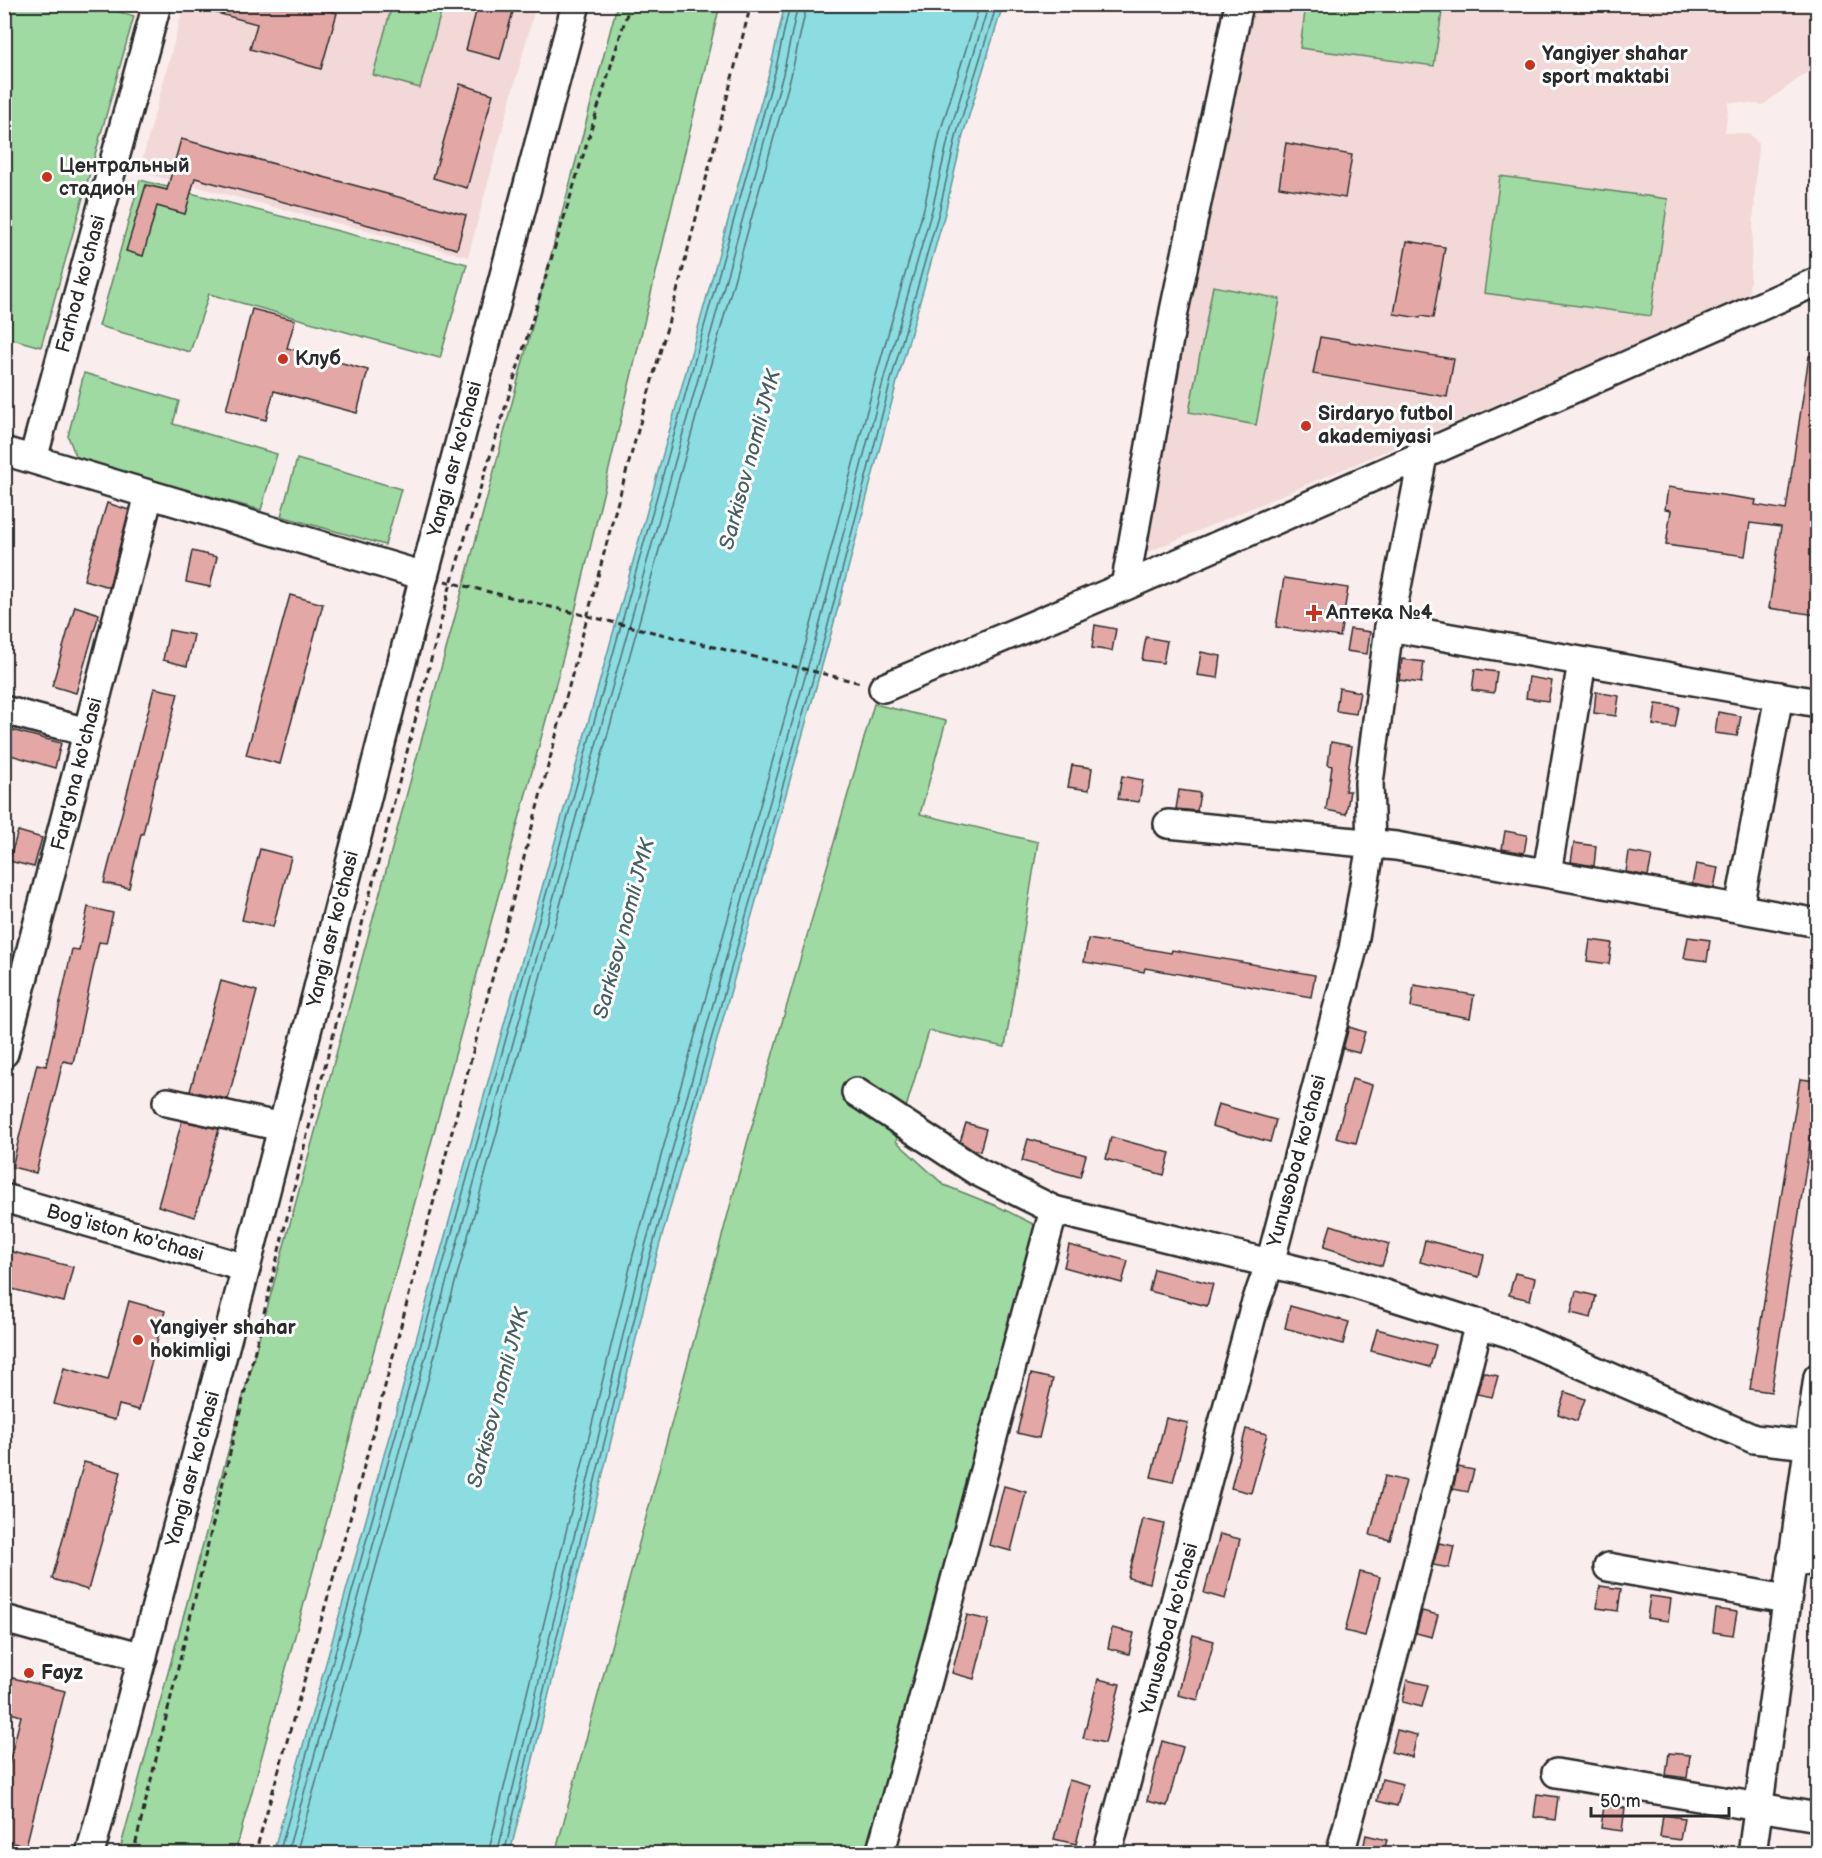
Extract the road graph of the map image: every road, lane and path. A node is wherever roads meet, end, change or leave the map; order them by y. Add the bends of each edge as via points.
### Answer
1 (157, 4) edge
2 (576, 4) edge
3 (630, 4) edge
4 (751, 4) edge
5 (1239, 4) edge
6 (1818, 281) edge
7 (4, 451) edge
8 (1423, 456) junction
9 (33, 459) junction
10 (149, 495) junction
11 (424, 576) junction
12 (451, 583) junction
13 (1125, 586) junction
14 (589, 615) junction
15 (1389, 627) junction
16 (1582, 662) junction
17 (883, 688) joint
18 (1779, 696) junction
19 (1818, 702) edge
20 (4, 710) edge
21 (87, 732) junction
22 (1168, 824) dead end
23 (1371, 844) junction
24 (1547, 873) junction
25 (1739, 908) junction
26 (1818, 923) edge
27 (4, 1053) edge
28 (856, 1092) dead end
29 (167, 1102) dead end
30 (282, 1127) junction
31 (4, 1198) edge
32 (1054, 1210) junction
33 (1270, 1263) junction
34 (246, 1268) junction
35 (1479, 1323) junction
36 (1818, 1377) edge
37 (1813, 1445) edge
38 (1805, 1560) edge
39 (1608, 1567) dead end
40 (1786, 1599) junction
41 (4, 1619) edge
42 (143, 1657) junction
43 (1556, 1773) dead end
44 (1758, 1806) junction
45 (1818, 1817) edge
46 (90, 1854) edge
47 (133, 1854) edge
48 (255, 1854) edge
49 (880, 1854) edge
50 (1107, 1854) edge
51 (1340, 1854) edge
52 (1752, 1854) edge

1 - 9 street, Farhod ko'chasi
2 - 11 street, Yangi asr ko'chasi
3 - 12 path
4 - 14 path
5 - 13 street via 1174,311
6 - 8 street
7 - 9 street
8 - 13 street
8 - 15 street, Yunusobod ko'chasi
9 - 10 street
10 - 11 street
10 - 21 street, Farg'ona ko'chasi
11 - 12 path
11 - 30 street, Yangi asr ko'chasi
12 - 14 path
12 - 47 path via 306,1139
13 - 17 street
14 - 17 path
14 - 48 path via 353,1508
15 - 16 street
15 - 23 street, Yunusobod ko'chasi via 1370,783
16 - 18 street
16 - 24 street
18 - 19 street
18 - 25 street
20 - 21 street
21 - 27 street, Farg'ona ko'chasi
22 - 23 street
23 - 24 street
23 - 33 street, Yunusobod ko'chasi via 1353,949
24 - 25 street
25 - 26 street
28 - 32 street via 978,1172
29 - 30 street
30 - 34 street, Yangi asr ko'chasi
31 - 34 street, Bog‘iston ko'chasi
32 - 33 street
32 - 49 street
33 - 35 street
33 - 50 street, Yunusobod ko'chasi via 1254,1308
34 - 42 street, Yangi asr ko'chasi
35 - 37 street via 1754,1439
35 - 51 street
36 - 37 street
37 - 38 street
38 - 40 street
39 - 40 street
40 - 44 street
41 - 42 street
42 - 46 street, Yangi asr ko'chasi
43 - 44 street
44 - 45 street
44 - 52 street

